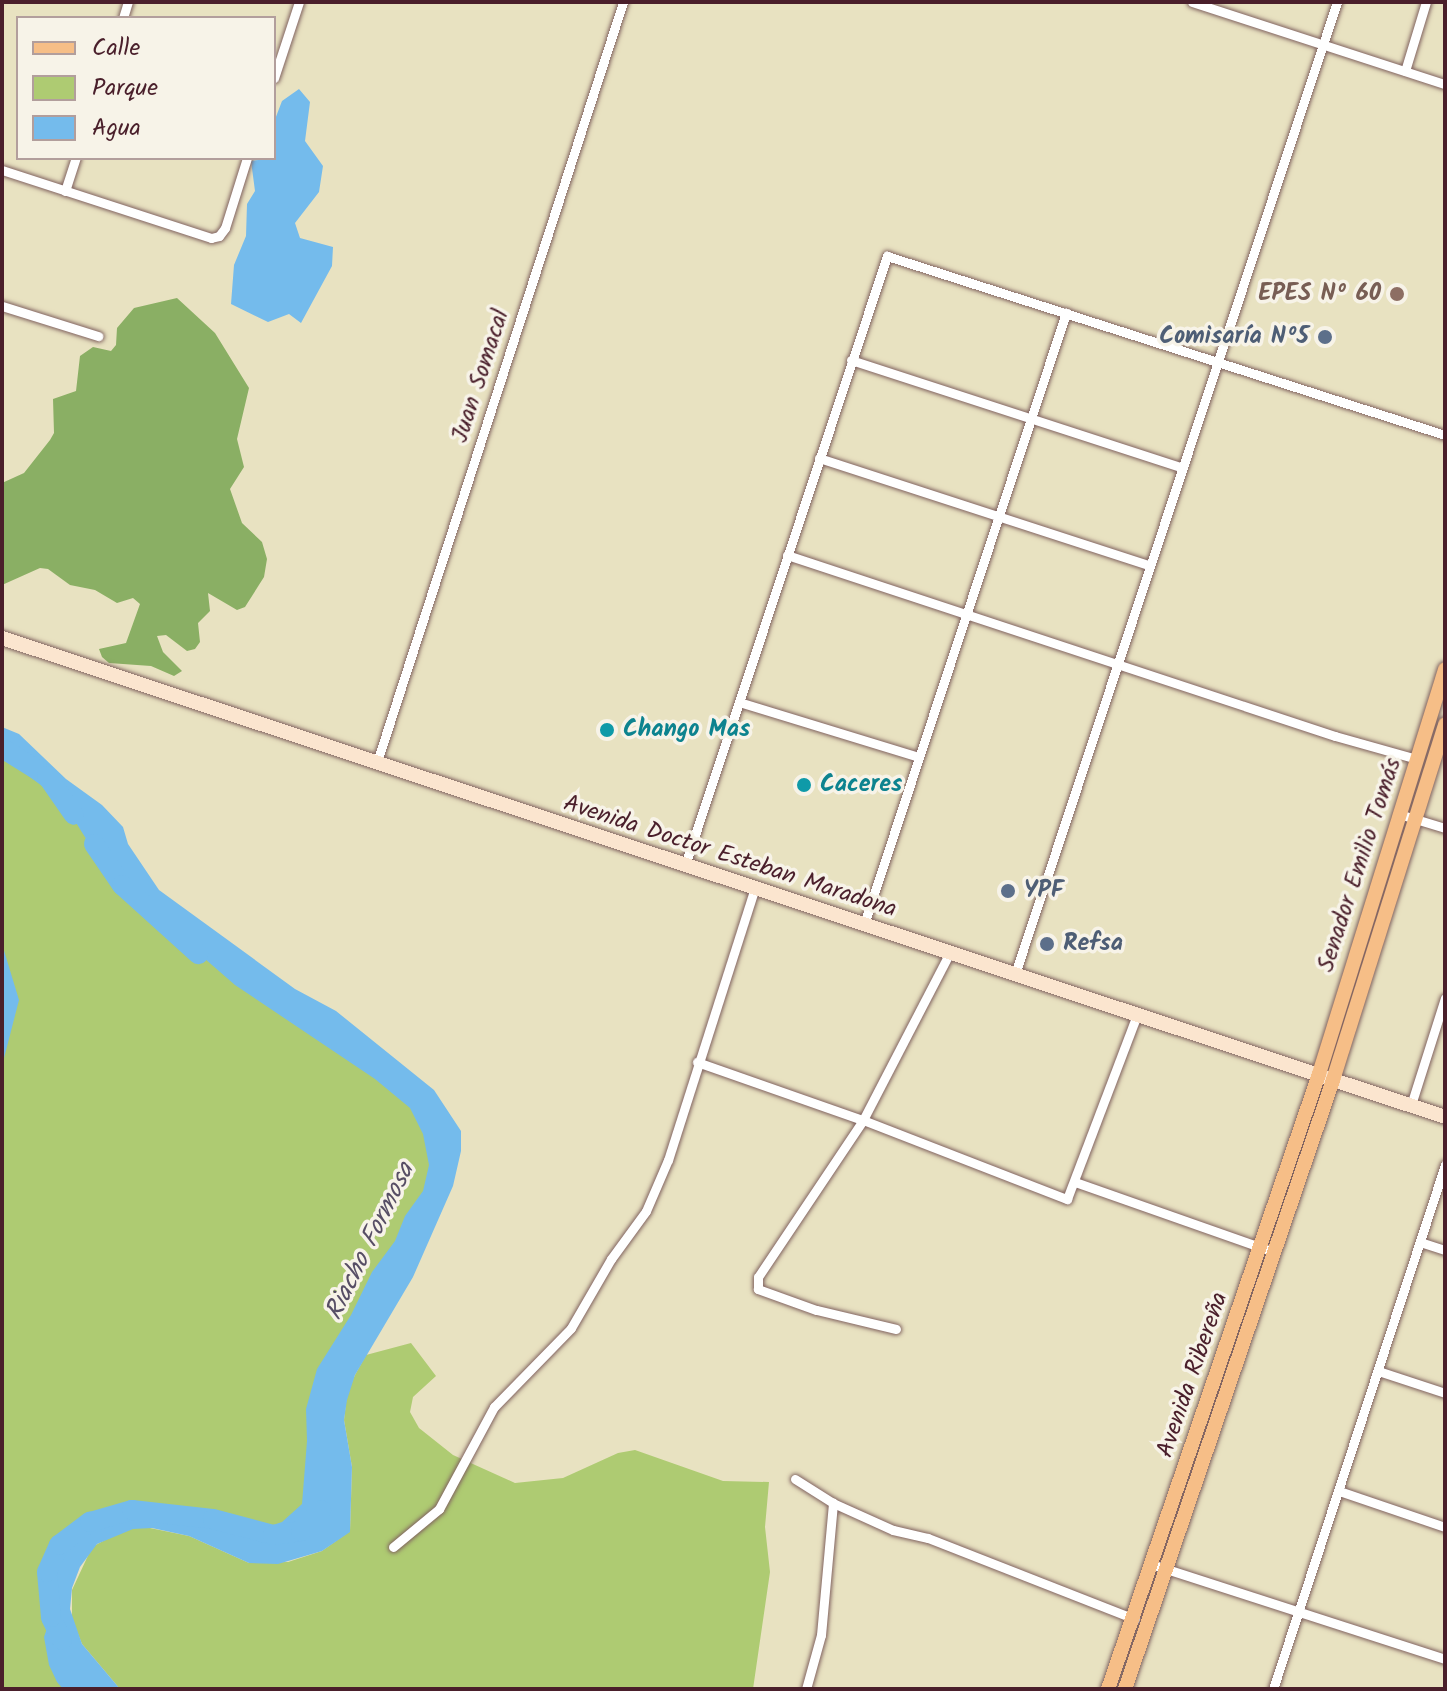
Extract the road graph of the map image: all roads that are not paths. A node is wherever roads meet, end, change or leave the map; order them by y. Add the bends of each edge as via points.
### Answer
1 (299, 2) edge
2 (623, 2) edge
3 (1192, 2) edge
4 (1337, 2) edge
5 (1426, 2) edge
6 (1323, 46) junction
7 (1405, 71) junction
8 (276, 72) edge
9 (1445, 84) edge
10 (75, 160) edge
11 (246, 160) edge
12 (2, 170) edge
13 (65, 191) junction
14 (2, 306) edge
15 (1066, 313) junction
16 (98, 336) dead end
17 (851, 360) junction
18 (1218, 363) junction
19 (1030, 420) junction
20 (1445, 435) edge
21 (819, 458) junction
22 (1181, 467) junction
23 (998, 518) junction
24 (787, 555) junction
25 (1149, 565) junction
26 (966, 613) junction
27 (2, 638) edge
28 (1117, 663) junction
29 (1445, 669) edge
30 (739, 702) junction
31 (1445, 724) edge
32 (919, 757) junction
33 (1417, 759) junction
34 (377, 762) junction
35 (1399, 814) junction
36 (1415, 819) junction
37 (1445, 828) edge
38 (685, 865) junction
39 (755, 888) junction
40 (864, 924) junction
41 (950, 952) junction
42 (1015, 974) junction
43 (1445, 998) edge
44 (1137, 1015) junction
45 (697, 1062) junction
46 (1326, 1077) junction
47 (1411, 1105) junction
48 (1445, 1117) edge
49 (863, 1120) junction
50 (1445, 1165) edge
51 (1075, 1182) junction
52 (1420, 1242) junction
53 (1267, 1250) junction
54 (1445, 1250) edge
55 (896, 1329) dead end
56 (1378, 1371) junction
57 (1445, 1393) edge
58 (795, 1479) dead end
59 (1339, 1491) junction
60 (833, 1503) junction
61 (1445, 1527) edge
62 (393, 1547) dead end
63 (1151, 1564) junction
64 (1167, 1568) junction
65 (1299, 1611) junction
66 (1133, 1619) junction
67 (1148, 1624) junction
68 (1445, 1659) edge
69 (806, 1689) edge
70 (1108, 1689) edge
71 (1125, 1689) edge
72 (1273, 1689) edge

1 - 8 street
2 - 34 street, Juan Somacal
3 - 6 street
4 - 6 street
5 - 7 street
6 - 7 street
6 - 18 street
7 - 9 street
10 - 13 street
11 - 13 street via 225,228 211,238
12 - 13 street
14 - 16 street
15 - 17 street via 887,256
15 - 18 street
15 - 19 street
17 - 19 street
17 - 21 street
18 - 20 street
18 - 22 street
19 - 22 street
19 - 23 street
21 - 23 street
21 - 24 street
22 - 25 street
23 - 25 street
23 - 26 street
24 - 26 street
24 - 30 street
25 - 28 street
26 - 28 street
26 - 32 street
27 - 34 main road, Avenida Doctor Esteban Maradona
28 - 33 street
28 - 42 street
29 - 33 main road, Senador Emilio Tomás
30 - 32 street
30 - 38 street
31 - 36 main road, Senador Emilio Tomás
32 - 40 street
33 - 35 main road, Senador Emilio Tomás
34 - 38 main road, Avenida Doctor Esteban Maradona
35 - 36 street
35 - 46 main road, Senador Emilio Tomás
36 - 37 street
36 - 46 main road, Senador Emilio Tomás
38 - 39 main road, Avenida Doctor Esteban Maradona
39 - 40 main road, Avenida Doctor Esteban Maradona
39 - 45 street
40 - 41 main road, Avenida Doctor Esteban Maradona
41 - 42 main road, Avenida Doctor Esteban Maradona
41 - 49 street
42 - 44 main road, Avenida Doctor Esteban Maradona
43 - 47 street
44 - 46 main road, Avenida Doctor Esteban Maradona
44 - 51 street
45 - 49 street
45 - 62 street via 668,1160 646,1211 571,1328 494,1407 439,1509
46 - 47 main road, Avenida Doctor Esteban Maradona
46 - 53 main road, Avenida Ribereña
47 - 48 main road, Avenida Doctor Esteban Maradona
49 - 51 street via 1067,1199
49 - 55 street via 758,1277 758,1289 816,1310
50 - 52 street
51 - 53 street
52 - 54 street
52 - 56 street
53 - 63 main road, Avenida Ribereña
53 - 64 main road, Avenida Ribereña
56 - 57 street
56 - 59 street
58 - 60 street
59 - 61 street
59 - 65 street
60 - 66 street
60 - 69 street via 821,1635
63 - 64 street
63 - 66 main road, Avenida Ribereña
64 - 65 street
64 - 67 main road, Avenida Ribereña
65 - 68 street
65 - 72 street
66 - 67 street
66 - 70 main road, Avenida Ribereña
67 - 71 main road, Avenida Ribereña

